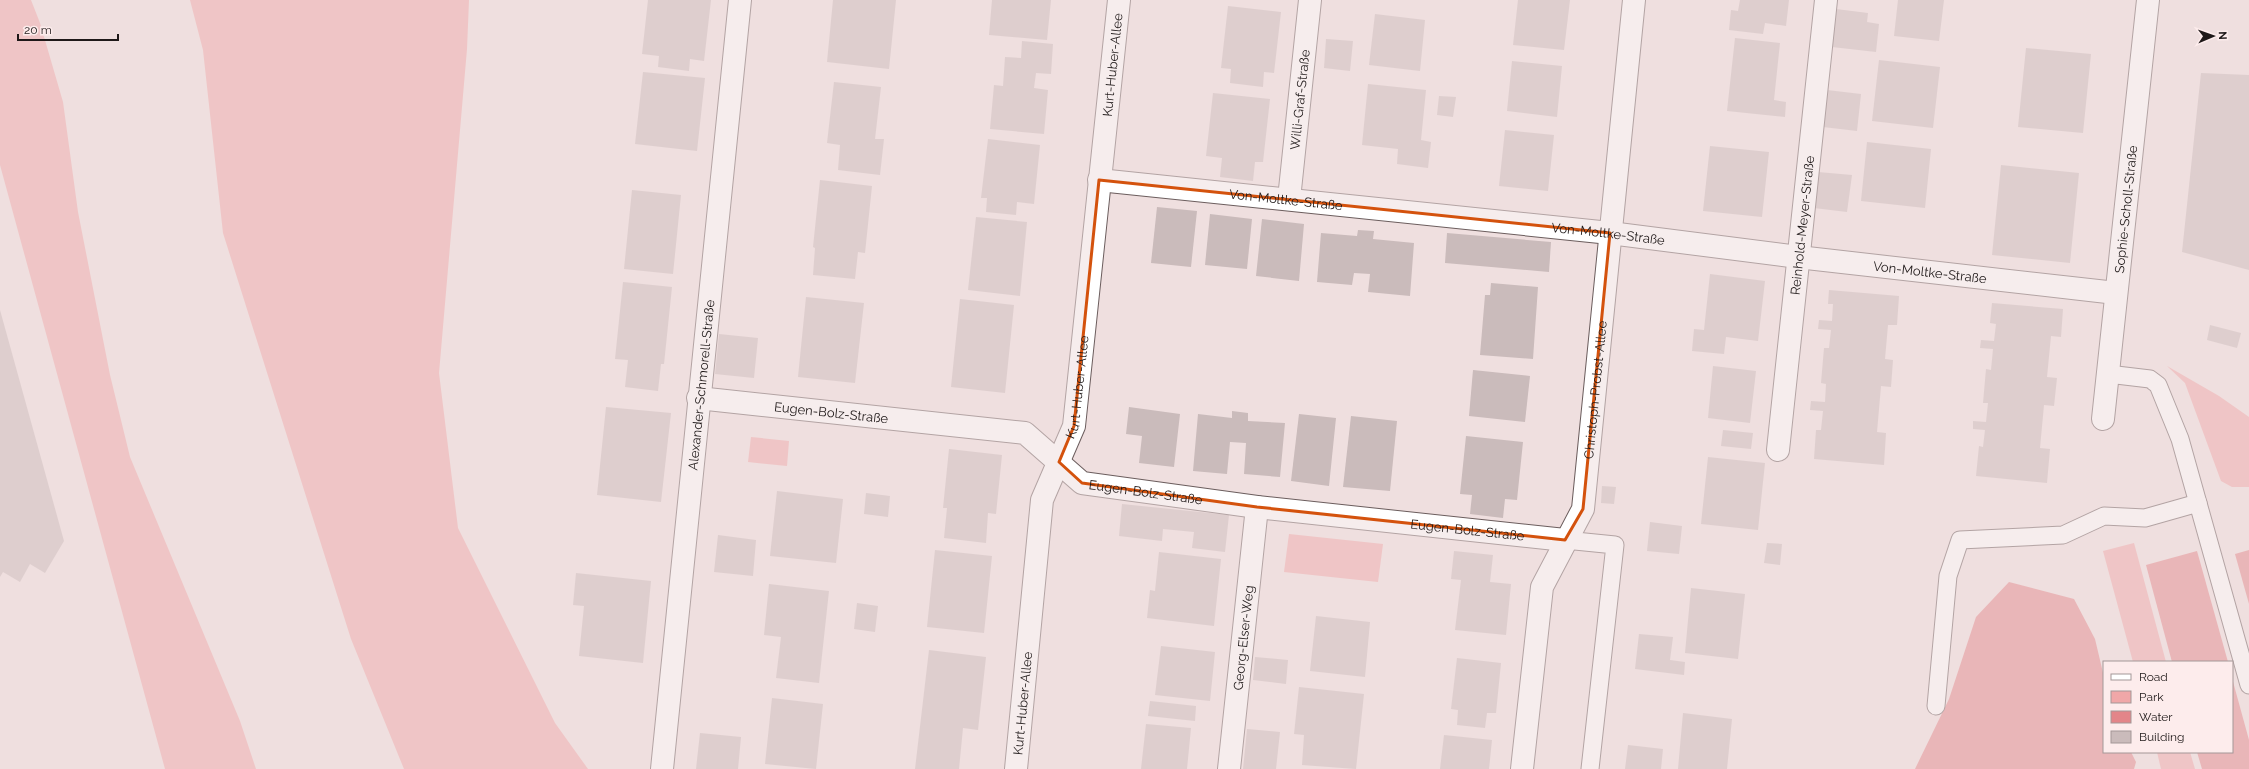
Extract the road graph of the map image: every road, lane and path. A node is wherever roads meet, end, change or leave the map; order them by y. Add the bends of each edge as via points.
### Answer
1 (740, 0) edge
2 (1119, 0) edge
3 (1310, 0) edge
4 (1634, 0) edge
5 (1826, 0) edge
6 (2148, 0) edge
7 (1100, 180) junction
8 (1288, 199) junction
9 (1610, 233) junction
10 (1798, 257) junction
11 (2116, 293) junction
12 (2108, 374) junction
13 (698, 398) junction
14 (2103, 419) dead end
15 (1778, 450) dead end
16 (1059, 462) junction
17 (2198, 503) junction
18 (1258, 507) junction
19 (1565, 540) junction
20 (2249, 686) edge
21 (1936, 706) dead end
22 (662, 769) edge
23 (1016, 769) edge
24 (1229, 769) edge
25 (1522, 769) edge
26 (1590, 769) edge

1 - 13 street, Alexander-Schmorell-Straße
2 - 7 street, Kurt-Huber-Allee
3 - 8 street, Willi-Graf-Straße
4 - 9 street, Christoph-Probst-Allee
5 - 10 street, Reinhold-Meyer-Straße
6 - 11 street, Sophie-Scholl-Straße
7 - 8 street, Von-Moltke-Straße
7 - 16 street, Kurt-Huber-Allee via 1074,426
8 - 9 street, Von-Moltke-Straße
9 - 10 street, Von-Moltke-Straße
9 - 19 street, Christoph-Probst-Allee via 1583,508
10 - 11 street, Von-Moltke-Straße
10 - 15 street, Reinhold-Meyer-Straße
11 - 12 street, Sophie-Scholl-Straße
12 - 14 street, Sophie-Scholl-Straße
12 - 17 lane via 2150,379 2158,385 2180,439
13 - 16 street, Eugen-Bolz-Straße via 1025,432
13 - 22 street, Alexander-Schmorell-Straße
16 - 18 street, Eugen-Bolz-Straße via 1082,483
16 - 23 street, Kurt-Huber-Allee via 1042,500
17 - 20 lane
17 - 21 lane via 2145,518 2104,516 2063,535 1960,540 1948,576
18 - 19 street, Eugen-Bolz-Straße
18 - 24 street, Georg-Elser-Weg
19 - 25 street, Christoph-Probst-Allee via 1542,587
19 - 26 lane via 1615,545

